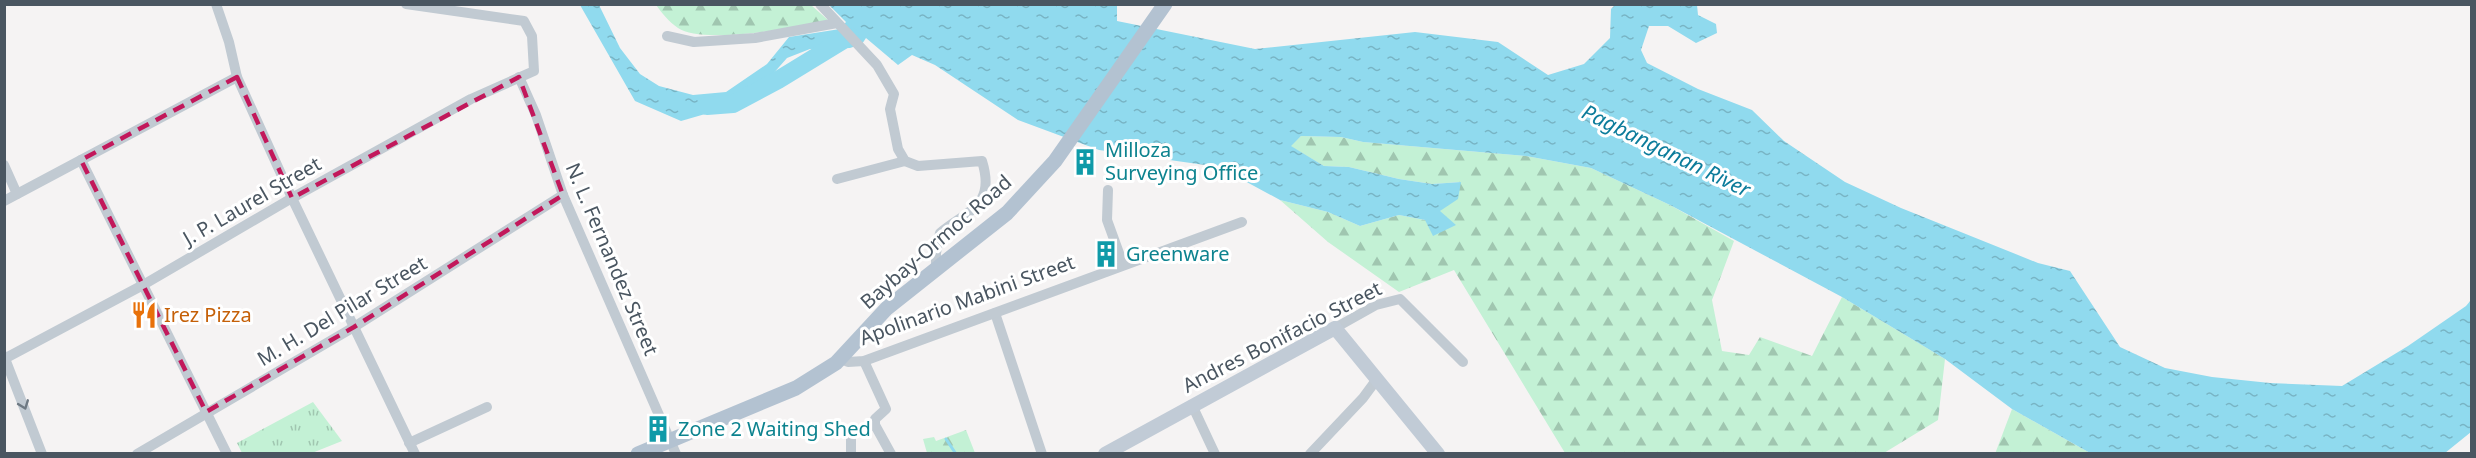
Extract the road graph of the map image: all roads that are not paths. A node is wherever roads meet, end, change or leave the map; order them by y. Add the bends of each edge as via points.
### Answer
1 (216, 4) edge
2 (406, 4) edge
3 (820, 4) edge
4 (1165, 4) edge
5 (839, 24) junction
6 (667, 36) dead end
7 (237, 77) junction
8 (519, 77) junction
9 (81, 160) junction
10 (905, 161) junction
11 (4, 165) edge
12 (837, 179) dead end
13 (1108, 190) dead end
14 (18, 194) junction
15 (563, 195) junction
16 (292, 198) junction
17 (4, 201) edge
18 (1242, 222) dead end
19 (1123, 264) junction
20 (936, 267) junction
21 (144, 285) junction
22 (995, 313) junction
23 (354, 327) junction
24 (1335, 328) junction
25 (5, 358) edge
26 (839, 361) junction
27 (864, 361) junction
28 (1463, 362) dead end
29 (1377, 379) junction
30 (1192, 405) junction
31 (487, 407) dead end
32 (206, 412) junction
33 (875, 425) junction
34 (410, 443) junction
35 (674, 447) edge
36 (42, 453) edge
37 (137, 453) edge
38 (226, 453) edge
39 (415, 453) edge
40 (638, 453) edge
41 (850, 453) edge
42 (891, 453) edge
43 (1042, 453) edge
44 (1105, 453) edge
45 (1215, 453) edge
46 (1310, 453) edge
47 (1438, 453) edge

1 - 7 street
2 - 8 street via 524,21 532,36 535,64 534,71
3 - 5 street
4 - 20 main road, Baybay-Ormoc Road via 1055,161 1007,213
5 - 6 street via 755,38 694,42
5 - 10 street via 878,65 894,94 890,109 898,149
7 - 9 street
7 - 16 street
8 - 15 street, N. L. Fernandez Street
8 - 16 street, J. P. Laurel Street via 471,99
9 - 14 street
9 - 21 street
10 - 12 street
10 - 20 street via 918,166 982,161 985,169 984,192 976,209 940,233
11 - 14 street
13 - 19 street via 1107,220
14 - 17 street
15 - 23 street, M. H. Del Pilar Street
15 - 35 street, N. L. Fernandez Street
16 - 21 street, J. P. Laurel Street
16 - 23 street
18 - 19 street, Apolinario Mabini Street
19 - 22 street, Apolinario Mabini Street
20 - 26 main road, Baybay-Ormoc Road via 887,308
21 - 25 street, J. P. Laurel Street
21 - 32 street
22 - 27 street, Apolinario Mabini Street
22 - 43 street
23 - 32 street, M. H. Del Pilar Street
23 - 34 street
24 - 28 street, Andres Bonifacio Street via 1376,305 1400,298
24 - 29 street
24 - 30 street, Andres Bonifacio Street
25 -> 36 street
26 - 27 street, Apolinario Mabini Street
26 - 35 main road via 796,388
27 - 33 street via 886,409 875,419
29 - 46 street
29 - 47 street
30 - 44 street, Andres Bonifacio Street
30 - 45 street
31 - 34 street
32 - 37 street, M. H. Del Pilar Street
32 - 38 street
33 - 41 street via 854,432
33 - 42 street
34 - 39 street
35 - 40 main road

